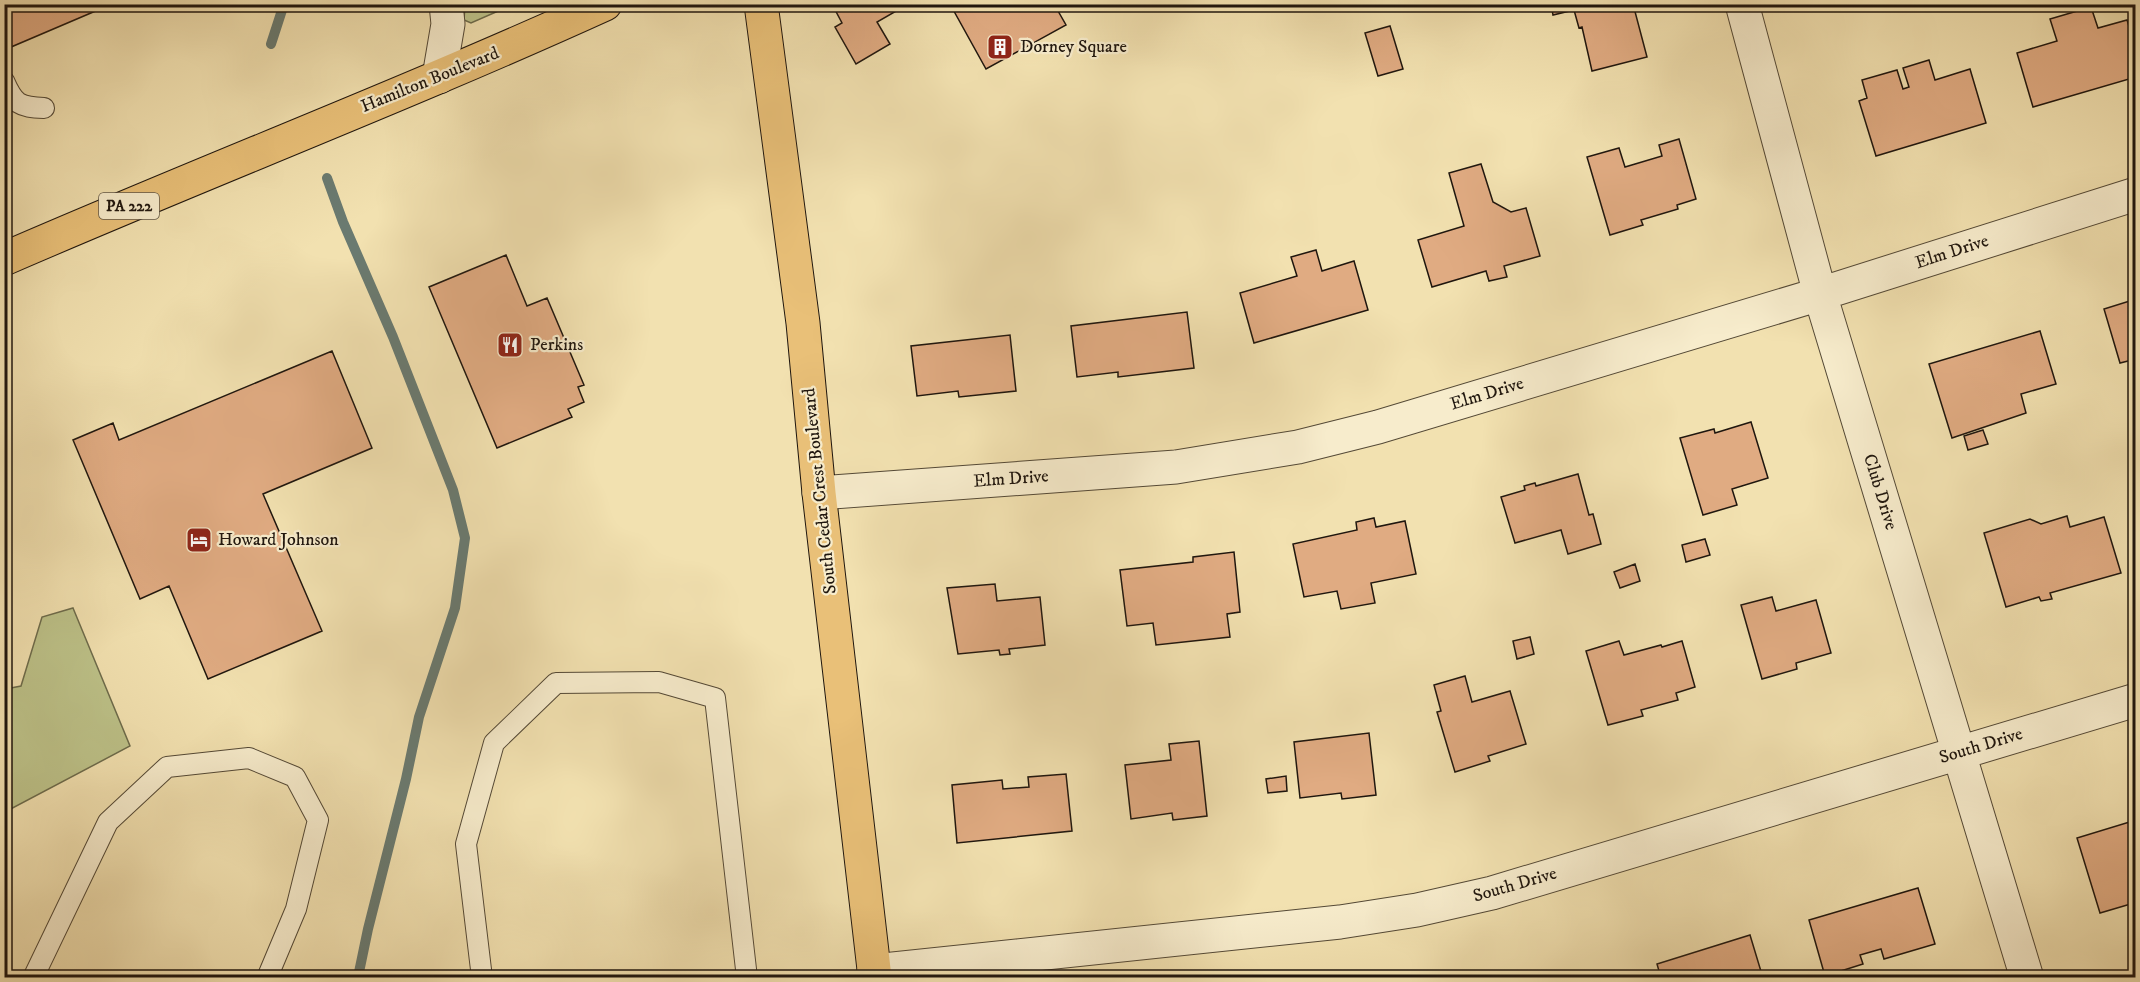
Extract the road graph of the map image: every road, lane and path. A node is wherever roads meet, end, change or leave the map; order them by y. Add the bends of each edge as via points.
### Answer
1 (446, 4) edge
2 (605, 4) edge
3 (761, 4) edge
4 (1742, 4) edge
5 (439, 77) junction
6 (4, 81) edge
7 (44, 108) dead end
8 (2136, 194) edge
9 (4, 259) edge
10 (1820, 294) junction
11 (819, 493) junction
12 (2136, 700) edge
13 (1959, 753) junction
14 (869, 975) edge
15 (33, 978) edge
16 (267, 978) edge
17 (482, 978) edge
18 (747, 978) edge
19 (2027, 978) edge

1 - 5 street via 448,24
2 - 5 main road, Hamilton Boulevard / PA 222
3 - 11 main road, South Cedar Crest Boulevard via 803,323
4 - 10 street, Club Drive
5 - 9 main road, Hamilton Boulevard / PA 222
6 - 7 lane via 12,98 25,107
8 - 10 street, Elm Drive
10 - 11 street, Elm Drive via 1378,427 1298,447 1176,467
10 - 13 street, Club Drive
11 - 14 main road, South Cedar Crest Boulevard
12 - 13 street, South Drive
13 - 14 street, South Drive via 1492,893 1416,910
13 - 19 street, Club Drive
15 - 16 lane via 108,822 167,767 249,758 296,777 318,819 296,909
17 - 18 lane via 466,844 494,743 556,683 659,682 715,698

